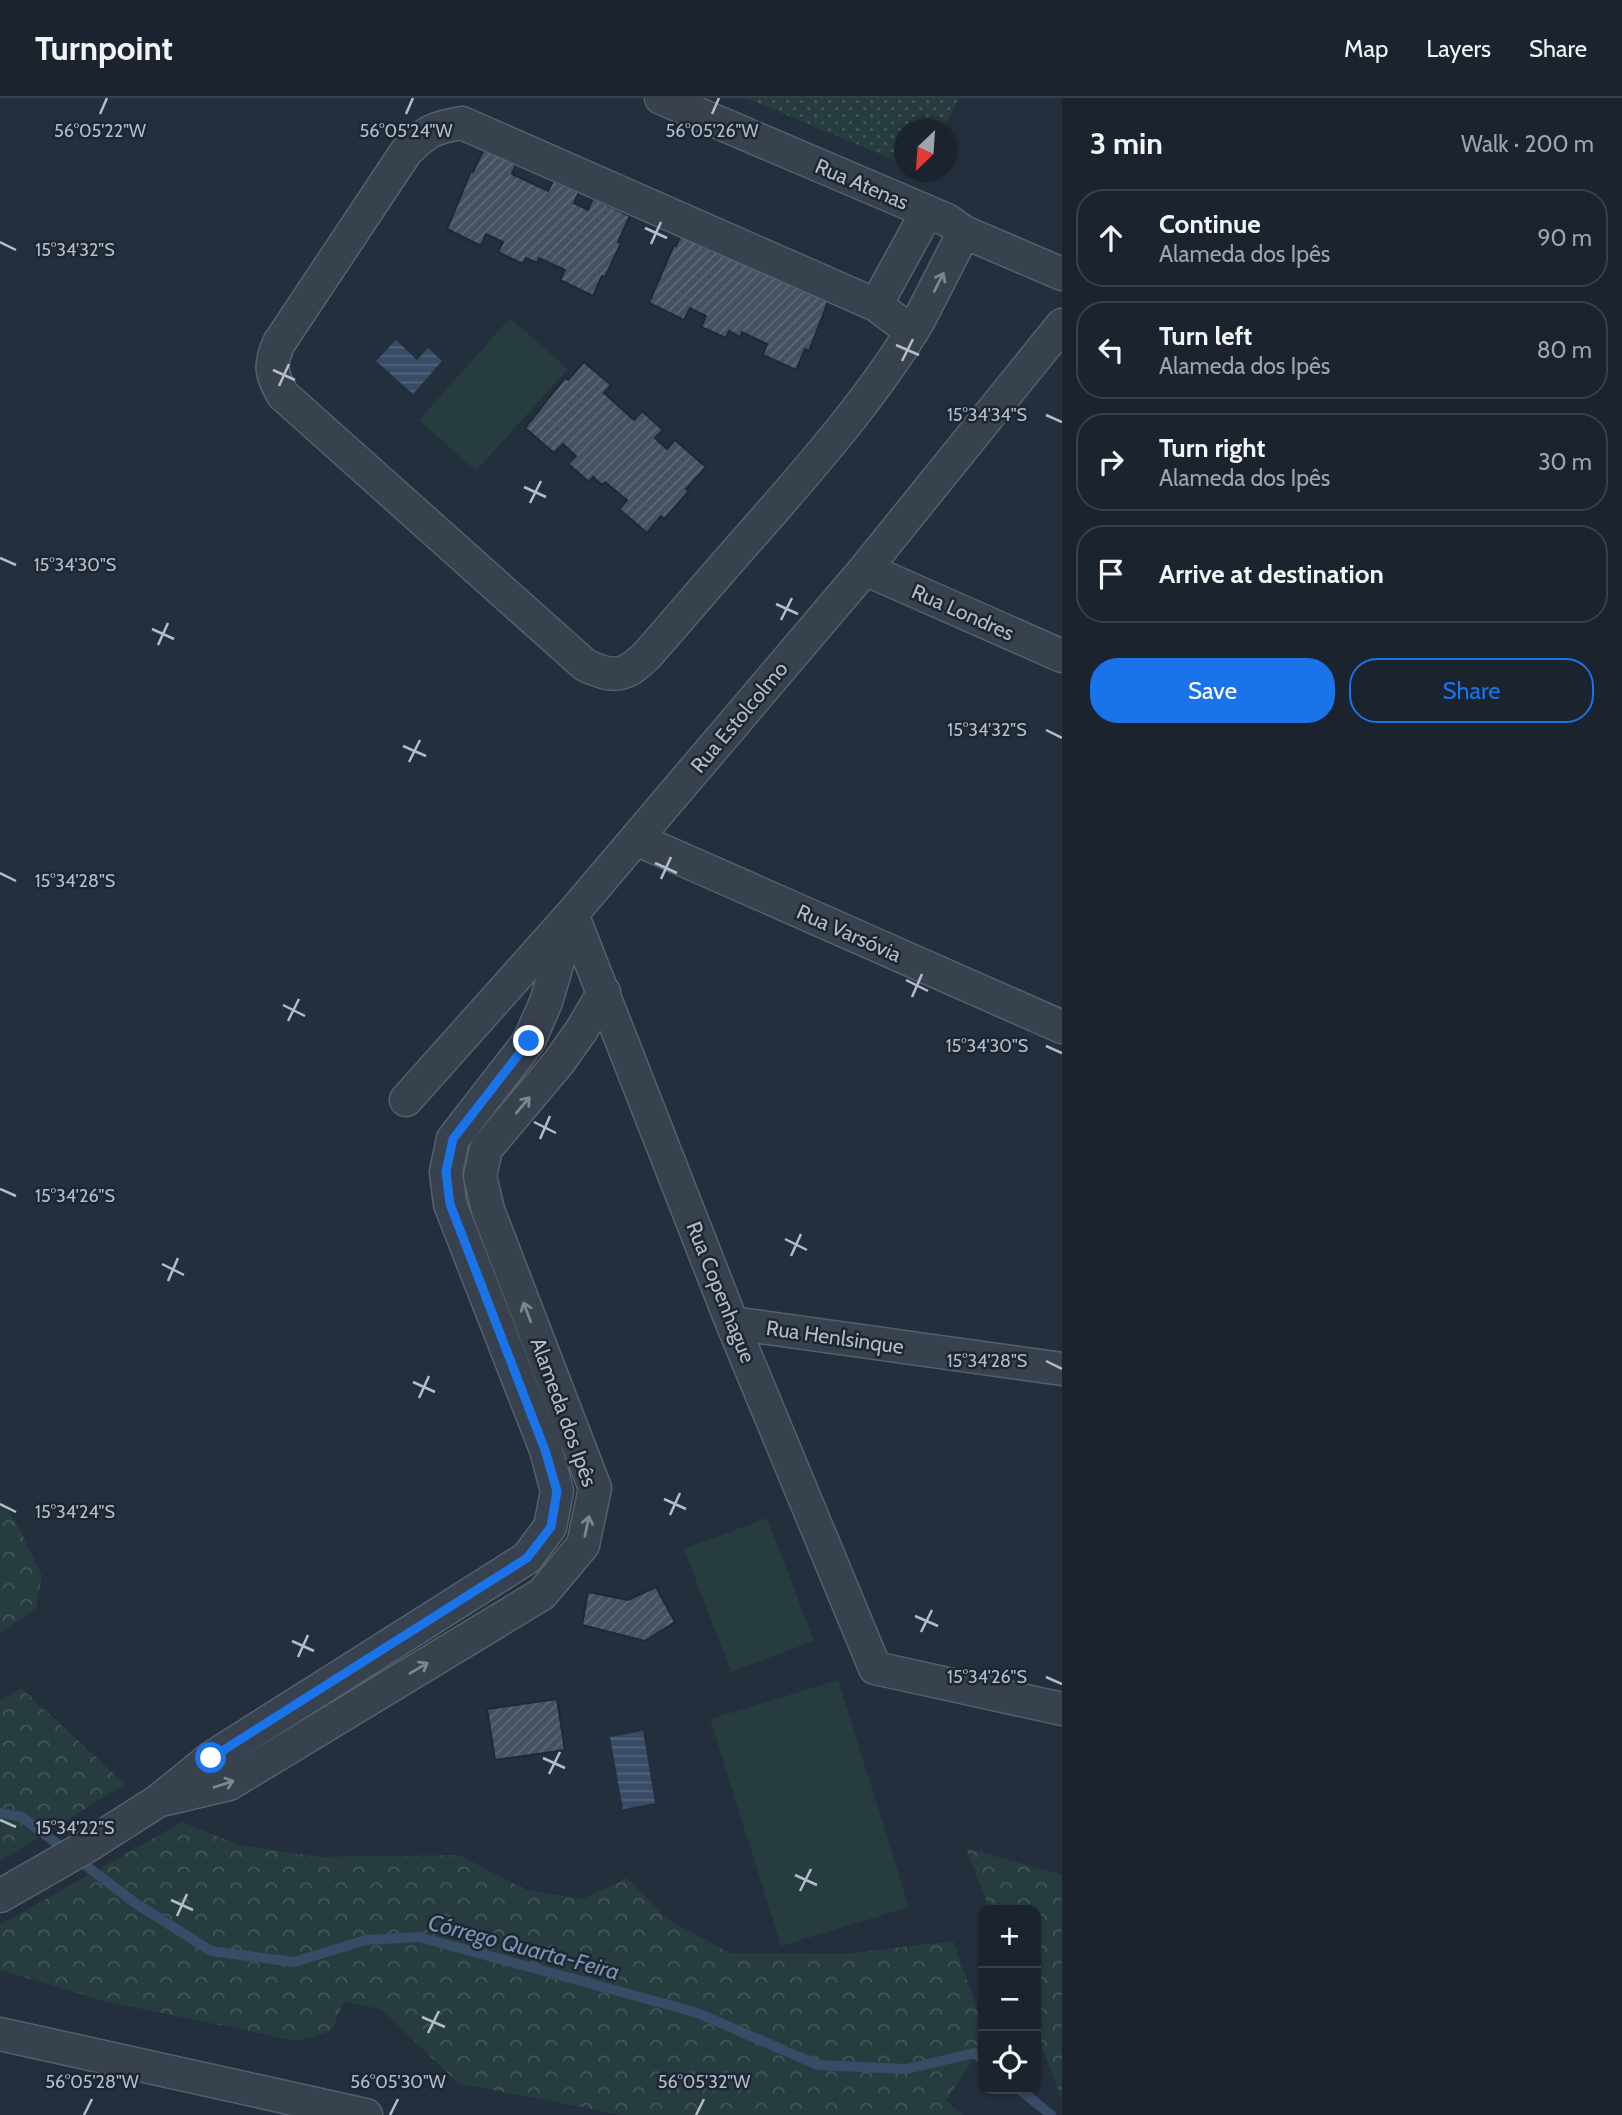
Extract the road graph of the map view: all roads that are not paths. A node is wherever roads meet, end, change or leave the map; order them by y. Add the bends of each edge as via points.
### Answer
1 (661, 98) edge
2 (927, 212) junction
3 (964, 232) junction
4 (1062, 274) edge
5 (876, 305) junction
6 (1062, 325) edge
7 (912, 332) junction
8 (865, 569) junction
9 (1062, 656) edge
10 (636, 839) junction
11 (572, 914) junction
12 (604, 992) junction
13 (546, 1002) junction
14 (1062, 1027) edge
15 (581, 1031) junction
16 (406, 1100) dead end
17 (453, 1139) junction
18 (486, 1149) junction
19 (732, 1324) junction
20 (1062, 1368) edge
21 (596, 1488) junction
22 (557, 1491) junction
23 (527, 1558) junction
24 (542, 1594) junction
25 (1062, 1709) edge
26 (158, 1801) junction
27 (3, 1894) edge
28 (0, 2034) edge
29 (273, 2104) edge
30 (366, 2115) edge

1 - 2 street, Rua Atenas
2 - 3 street, Rua Atenas
2 - 5 street
3 - 4 street, Rua Atenas
7 -> 3 street
5 - 7 street
5 - 7 street via 462,124 422,135 406,152 279,343 272,358 273,379 283,395 585,665 617,674 632,670 648,654 806,472 878,384
6 - 8 street, Rua Estolcolmo
8 - 9 street, Rua Londres
8 - 10 street, Rua Estolcolmo
10 - 11 street, Rua Estolcolmo
10 - 14 street, Rua Varsóvia
11 - 12 street, Rua Copenhague
11 - 13 street, Alameda dos Ipês
11 - 16 street, Rua Estolcolmo
12 - 15 street
12 - 19 street, Rua Copenhague
13 - 15 street
13 - 17 street, Alameda dos Ipês via 529,1041
18 -> 15 street
17 - 18 street
17 - 22 street, Alameda dos Ipês via 446,1172 450,1204
21 -> 18 street, Alameda dos Ipês via 488,1210 480,1176
19 - 20 street, Rua Henlsinque
19 - 25 street, Rua Copenhague via 875,1668
21 - 22 street
24 -> 21 street, Alameda dos Ipês via 583,1545
22 - 23 street, Alameda dos Ipês via 551,1527
23 - 24 street
23 - 26 street, Alameda dos Ipês via 211,1758
26 -> 24 street, Alameda dos Ipês via 229,1784
26 - 27 street, Alameda dos Ipês
28 - 29 street
29 - 30 street

